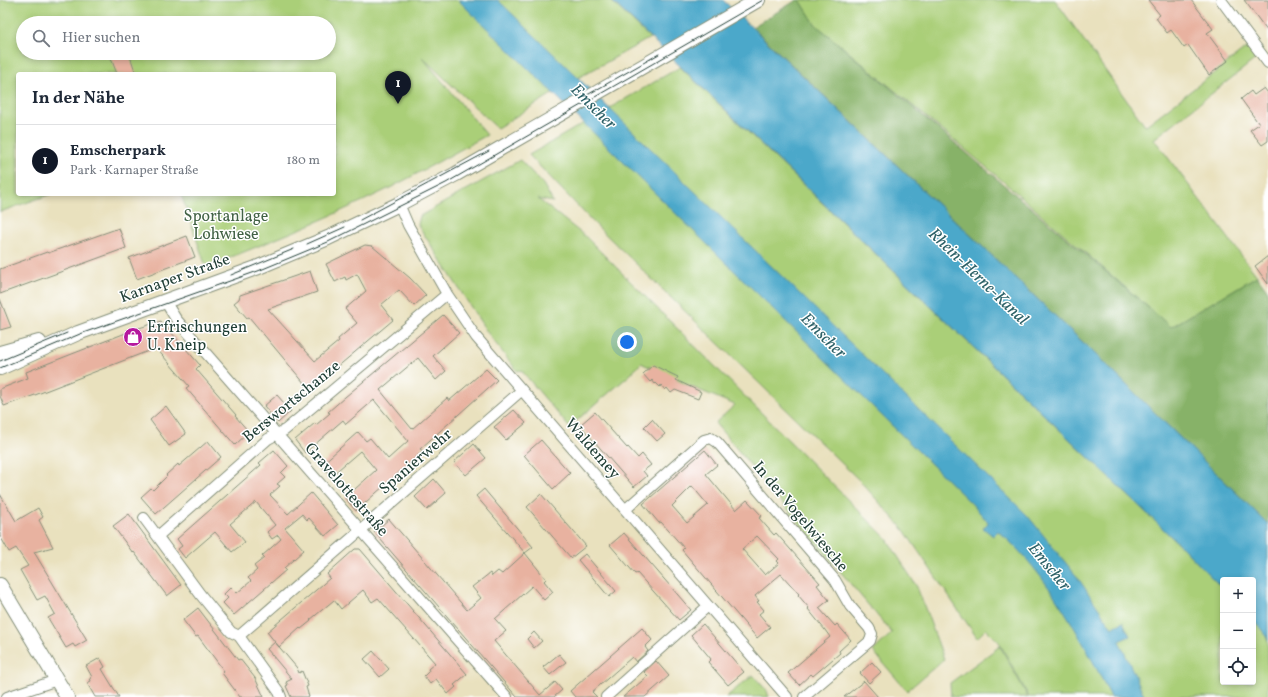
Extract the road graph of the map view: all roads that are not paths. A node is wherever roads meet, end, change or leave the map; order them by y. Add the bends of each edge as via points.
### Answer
1 (758, 0) edge
2 (1221, 0) edge
3 (1268, 63) edge
4 (399, 204) junction
5 (447, 294) junction
6 (165, 301) junction
7 (78, 333) junction
8 (0, 353) edge
9 (0, 368) edge
10 (522, 390) junction
11 (277, 434) junction
12 (626, 509) junction
13 (144, 518) dead end
14 (360, 530) junction
15 (158, 536) junction
16 (0, 585) edge
17 (708, 606) junction
18 (239, 636) junction
19 (56, 680) junction
20 (7, 697) edge
21 (67, 697) edge
22 (281, 697) edge
23 (507, 697) edge
24 (606, 697) edge
25 (787, 697) edge
26 (804, 697) edge

1 - 4 main road, Karnaper Straße via 456,174
2 - 3 street
4 - 5 street, Waldemey
4 - 6 main road, Karnaper Straße via 328,238 256,268
5 - 10 street, Waldemey via 476,337
5 - 11 street, Berswortschanze
6 - 7 main road, Karnaper Straße
6 - 11 street, Gravelottestraße via 176,320
7 - 8 main road, Karnaper Straße
7 - 9 main road, Karnaper Straße
10 - 12 street, Waldemey
10 - 14 street, Spanierwehr
11 - 14 street, Gravelottestraße
11 - 15 street, Berswortschanze
12 - 17 street, Waldemey
12 - 26 street, In der Vogelwiesche via 704,440 711,438 717,442 835,580 850,606 872,634 870,641
13 - 15 street
14 - 18 street, Spanierwehr
14 - 23 street, Gravelottestraße
15 - 18 street via 200,594 231,632
16 - 19 main road
17 - 24 street
17 - 25 street, Waldemey
18 - 22 street
19 - 20 street
19 - 21 main road

